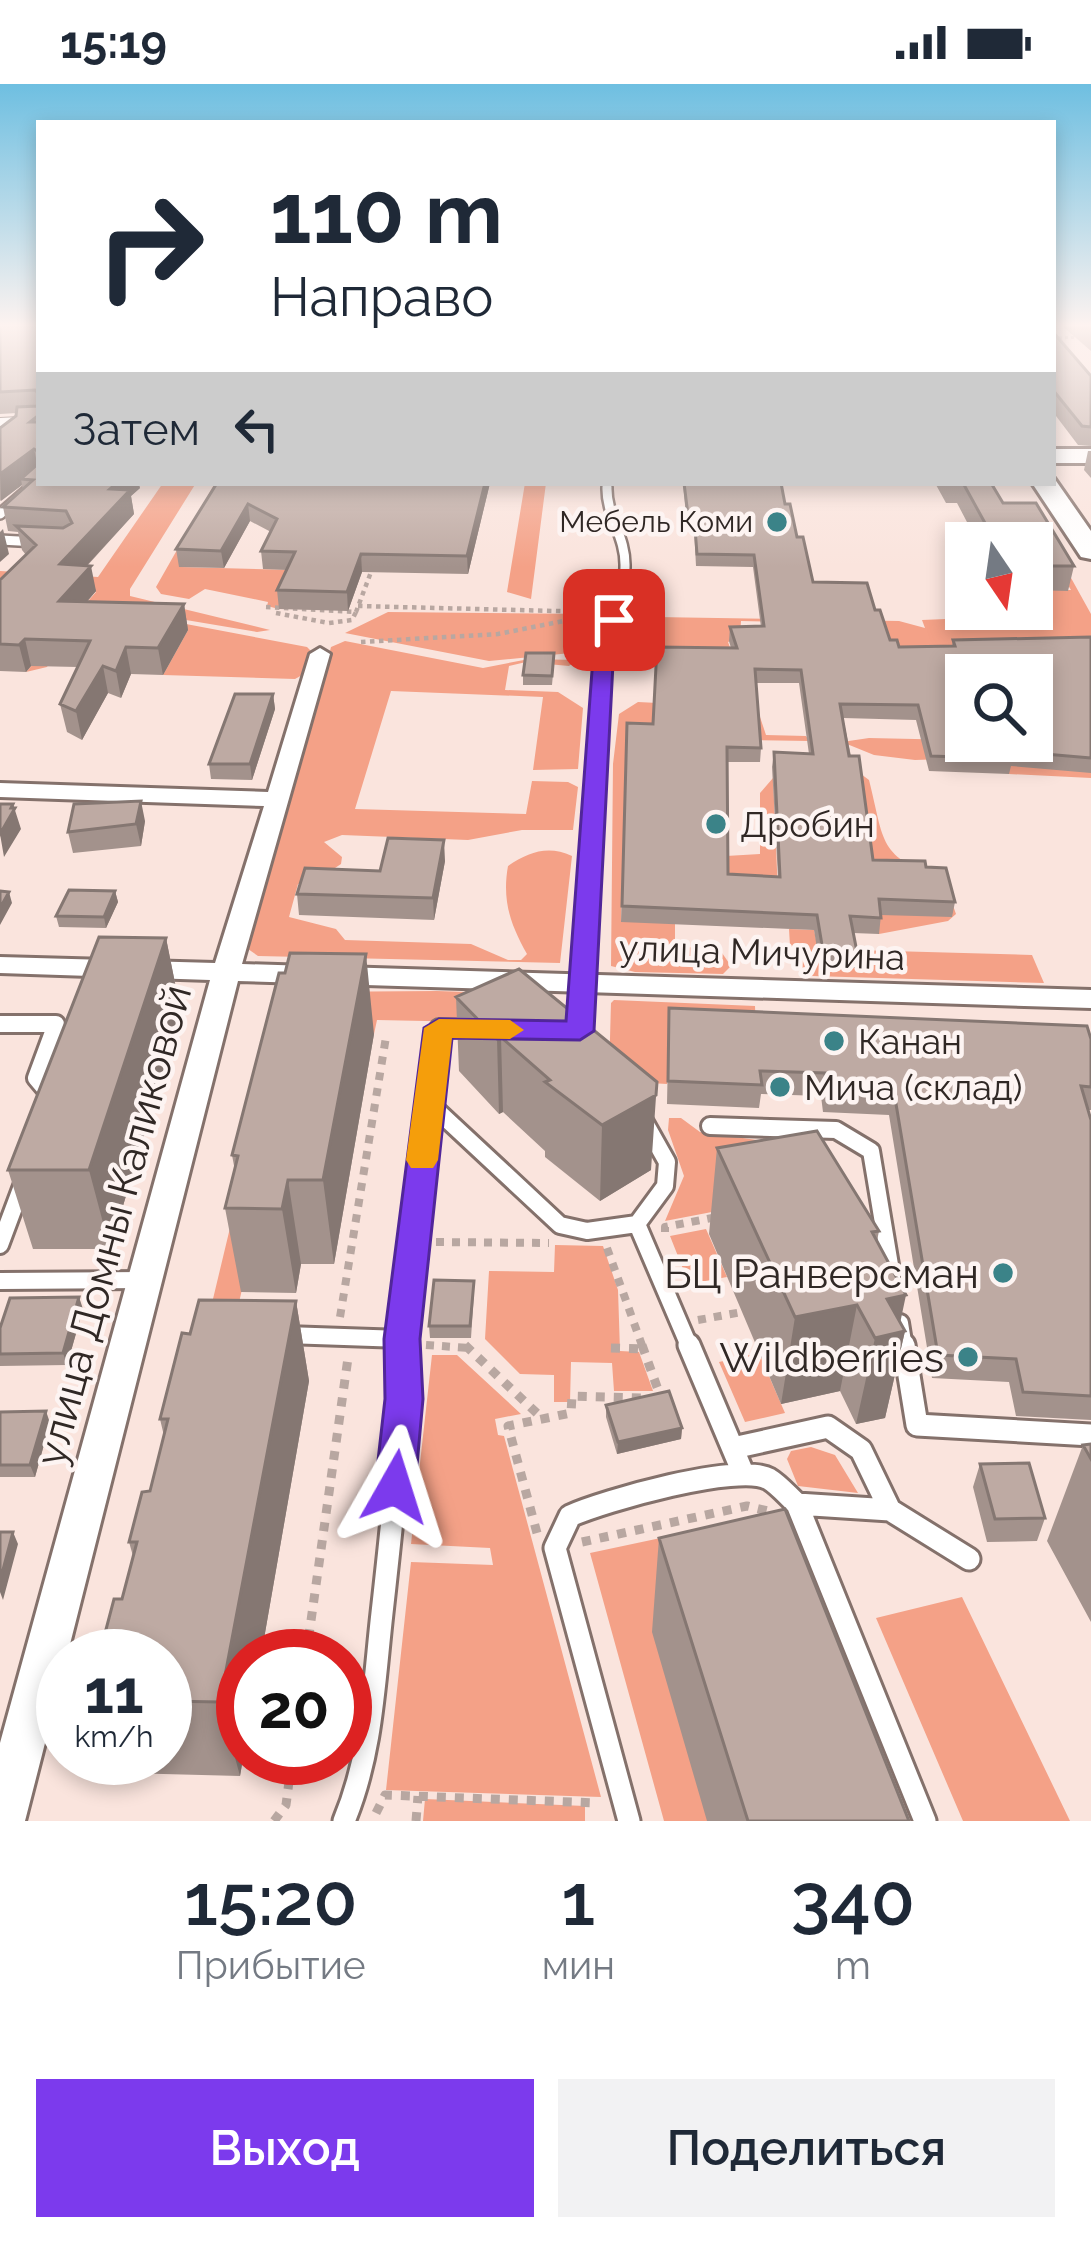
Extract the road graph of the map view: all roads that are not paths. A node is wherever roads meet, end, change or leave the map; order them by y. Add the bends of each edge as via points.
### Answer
1 (36, 420) edge
2 (0, 422) edge
3 (0, 432) edge
4 (15, 433) edge
5 (1056, 456) edge
6 (1091, 456) edge
7 (36, 483) edge
8 (607, 486) edge
9 (1048, 486) edge
10 (0, 514) edge
11 (0, 540) edge
12 (46, 542) edge
13 (1091, 551) edge
14 (320, 654) dead end
15 (0, 790) edge
16 (278, 799) junction
17 (0, 965) edge
18 (226, 973) junction
19 (581, 983) junction
20 (1091, 999) edge
21 (0, 1024) edge
22 (486, 1029) edge
23 (556, 1030) edge
24 (580, 1031) junction
25 (579, 1055) edge
26 (428, 1102) junction
27 (628, 1105) edge
28 (46, 1119) edge
29 (710, 1126) dead end
30 (30, 1161) edge
31 (637, 1224) junction
32 (0, 1245) edge
33 (145, 1280) junction
34 (0, 1281) edge
35 (275, 1335) edge
36 (402, 1341) junction
37 (1091, 1435) edge
38 (733, 1448) junction
39 (743, 1472) junction
40 (890, 1510) junction
41 (788, 1513) junction
42 (969, 1559) dead end
43 (627, 1813) edge
44 (2, 1821) edge
45 (344, 1821) edge
46 (926, 1821) edge

1 - 2 lane
3 - 4 lane
5 - 6 street
7 - 10 lane
8 - 19 lane via 604,510 622,536 624,603 604,644
9 - 13 main road
11 - 12 lane
14 - 16 street, улица Домны Каликовой
15 - 16 street
16 - 18 street, улица Домны Каликовой
17 - 18 street, улица Мичурина
18 - 19 street, улица Мичурина
18 - 33 street, улица Домны Каликовой
19 - 20 street, улица Мичурина
19 - 24 lane
21 - 28 lane via 56,1024 36,1078 53,1098
22 - 26 lane via 439,1028
23 - 24 lane
24 - 25 lane
26 - 31 lane via 560,1225 587,1231
26 - 36 lane
27 - 31 lane via 666,1150 670,1169
29 - 37 lane via 836,1130 871,1151 917,1425
30 - 32 lane
31 - 38 lane
33 - 34 lane
33 - 44 street, улица Домны Каликовой
35 - 36 lane
36 - 45 lane via 404,1399 376,1668 358,1793
38 - 39 lane
38 - 40 lane via 828,1427 861,1450
39 - 41 lane via 768,1478
39 - 43 lane via 594,1504 570,1516 555,1548
40 - 41 lane
40 - 42 lane
41 - 46 lane

